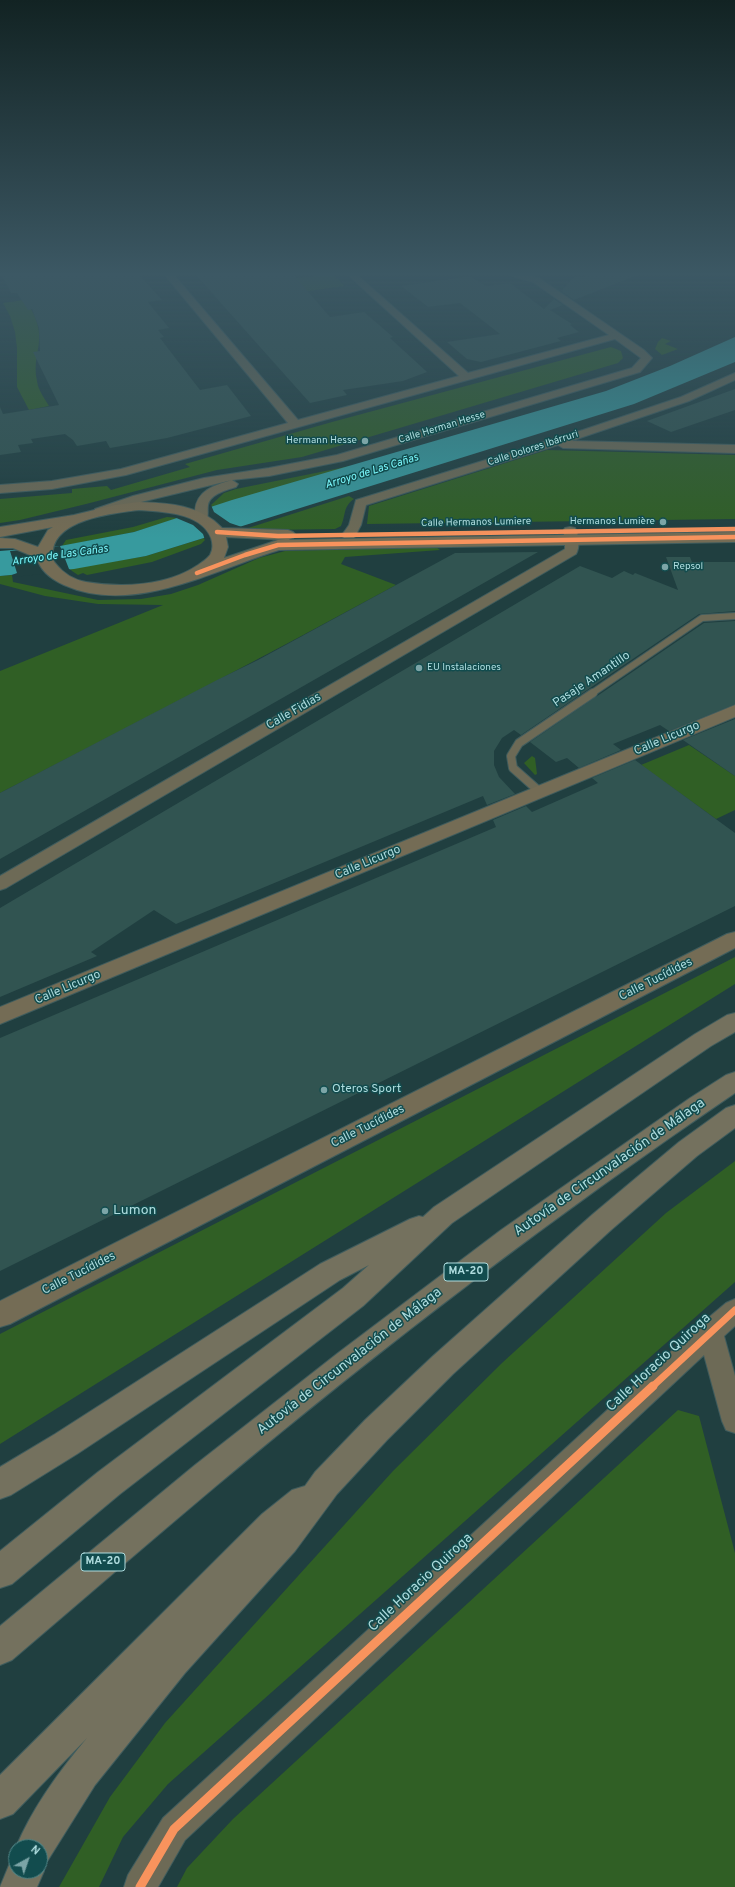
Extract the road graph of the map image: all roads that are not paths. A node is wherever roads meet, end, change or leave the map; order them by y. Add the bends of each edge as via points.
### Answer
1 (243, 362) edge
2 (449, 362) edge
3 (521, 362) edge
4 (643, 362) edge
5 (735, 376) edge
6 (466, 377) junction
7 (295, 424) junction
8 (551, 443) junction
9 (735, 449) edge
10 (269, 472) junction
11 (0, 489) edge
12 (197, 513) junction
13 (89, 515) junction
14 (735, 529) edge
15 (0, 532) edge
16 (222, 534) junction
17 (349, 535) junction
18 (571, 535) junction
19 (735, 537) edge
20 (0, 543) edge
21 (45, 551) junction
22 (197, 573) junction
23 (735, 616) edge
24 (735, 710) edge
25 (540, 792) junction
26 (0, 884) edge
27 (735, 939) edge
28 (0, 1016) edge
29 (735, 1021) edge
30 (735, 1082) edge
31 (735, 1115) edge
32 (443, 1215) junction
33 (735, 1310) edge
34 (0, 1314) edge
35 (710, 1332) junction
36 (735, 1421) edge
37 (326, 1483) junction
38 (0, 1484) edge
39 (0, 1572) edge
40 (0, 1648) edge
41 (0, 1802) edge
42 (39, 1839) edge
43 (140, 1887) edge

1 - 7 street
2 - 6 street
3 - 6 street
4 - 10 street, Calle Herman Hesse via 636,370 339,458
5 - 8 street, Calle Dolores Ibárruri via 685,399
6 - 7 street
7 - 11 street via 122,472 52,485
8 - 9 street
8 - 17 street, Calle Dolores Ibárruri via 360,503 355,525
10 - 12 street, Calle Herman Hesse via 210,493
10 - 13 street, Calle Herman Hesse via 204,482
12 - 13 main road via 164,507 139,506
12 - 16 main road
13 - 15 main road, Calle Herman Hesse
13 - 21 main road via 66,524 54,533
14 - 18 main road, Calle Hermanos Lumiere
16 - 17 main road, Calle Hermanos Lumiere
16 - 22 main road via 220,552
17 - 18 main road, Calle Hermanos Lumiere
18 - 19 main road, Calle Hermanos Lumiere
18 - 22 main road, Calle Hermanos Lumiere via 278,545
18 - 26 street, Calle Fidias via 571,551
20 - 21 main road
21 - 22 main road, Calle Hermanos Lumiere via 47,564 56,574 87,587 122,590 162,586
23 - 25 lane, Pasaje Amantillo via 702,618 519,743 511,756 513,768
24 - 25 main road, Calle Licurgo
25 - 28 main road, Calle Licurgo
27 - 34 main road, Calle Tucídides
29 - 32 highway
30 - 40 highway, Autovía de Circunvalación de Málaga / MA-20 via 511,1238 348,1362 206,1475
31 - 37 highway via 688,1149 596,1227 443,1365
32 - 38 highway via 330,1272 66,1444
32 - 39 highway via 353,1297
33 - 35 street, Calle Horacio Quiroga
35 - 36 street
35 - 43 street, Calle Horacio Quiroga via 174,1829
37 - 41 highway via 273,1525
37 - 42 highway via 284,1540 174,1661 82,1772

